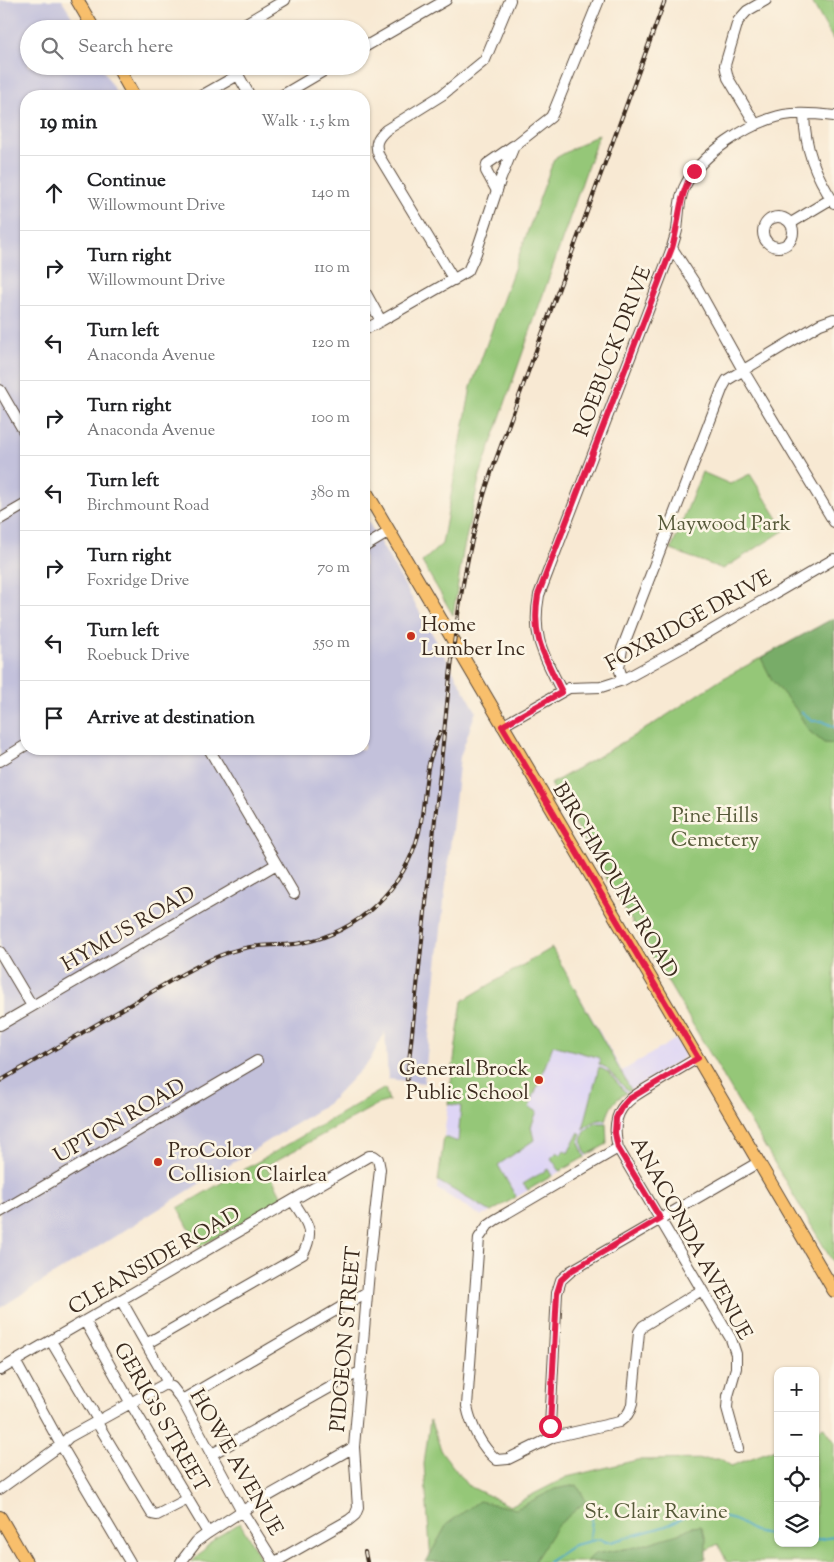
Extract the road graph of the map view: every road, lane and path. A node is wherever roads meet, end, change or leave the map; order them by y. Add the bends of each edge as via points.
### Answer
1 (78, 0) edge
2 (285, 0) edge
3 (446, 0) edge
4 (510, 0) edge
5 (599, 0) edge
6 (766, 0) edge
7 (89, 20) edge
8 (251, 20) edge
9 (370, 44) edge
10 (122, 75) edge
11 (229, 75) edge
12 (238, 75) edge
13 (317, 75) edge
14 (131, 90) edge
15 (210, 90) edge
16 (247, 90) edge
17 (291, 90) edge
18 (804, 114) junction
19 (834, 116) edge
20 (756, 125) junction
21 (514, 146) junction
22 (497, 191) junction
23 (832, 201) edge
24 (791, 223) dead end
25 (672, 248) junction
26 (454, 280) junction
27 (370, 301) edge
28 (834, 319) edge
29 (381, 321) junction
30 (370, 327) edge
31 (743, 370) junction
32 (0, 390) edge
33 (20, 425) edge
34 (370, 499) edge
35 (20, 507) edge
36 (0, 519) edge
37 (834, 522) edge
38 (389, 532) junction
39 (370, 543) edge
40 (834, 560) edge
41 (623, 680) junction
42 (562, 692) junction
43 (502, 726) junction
44 (20, 749) edge
45 (212, 755) edge
46 (0, 761) edge
47 (276, 865) junction
48 (294, 894) dead end
49 (0, 952) edge
50 (32, 1006) junction
51 (0, 1025) edge
52 (698, 1058) junction
53 (257, 1061) dead end
54 (618, 1148) junction
55 (378, 1159) joint
56 (759, 1162) junction
57 (293, 1201) junction
58 (0, 1212) edge
59 (660, 1218) junction
60 (702, 1290) junction
61 (834, 1291) edge
62 (368, 1292) junction
63 (121, 1300) junction
64 (84, 1321) junction
65 (51, 1341) junction
66 (146, 1344) junction
67 (15, 1361) junction
68 (0, 1370) edge
69 (360, 1372) junction
70 (162, 1385) junction
71 (182, 1400) junction
72 (131, 1402) junction
73 (97, 1421) junction
74 (553, 1437) junction
75 (61, 1445) junction
76 (354, 1446) junction
77 (738, 1448) dead end
78 (212, 1454) junction
79 (0, 1489) edge
80 (188, 1499) junction
81 (242, 1511) junction
82 (0, 1517) edge
83 (208, 1532) junction
84 (26, 1562) edge
85 (130, 1562) edge
86 (181, 1562) edge
87 (275, 1562) edge

1 - 7 main road
2 - 8 street
3 - 9 street
4 - 26 street via 485,60 442,95 386,130 376,143 379,156
5 - 21 street via 554,111
6 - 20 street via 738,20 725,65 728,78
10 - 14 main road
11 - 15 street
12 - 16 street
13 - 17 street
18 - 19 street, ROEBUCK DRIVE
18 - 20 street, ROEBUCK DRIVE via 777,117
18 - 23 street via 812,164
20 - 25 street, ROEBUCK DRIVE via 711,154 689,179 679,206
21 - 22 street
21 - 22 street via 487,164 486,171
22 - 26 street via 470,267
23 - 24 street
25 - 31 street
25 - 42 street, ROEBUCK DRIVE via 538,595 538,640
26 - 29 street
27 - 29 street
28 - 31 street
29 - 30 street
31 - 37 street
31 - 41 street via 727,380 723,387 622,649 620,668
32 - 33 street
34 - 38 main road, BIRCHMOUNT ROAD
35 - 36 street
38 - 39 street
38 - 43 main road, BIRCHMOUNT ROAD
40 - 41 street, FOXRIDGE DRIVE
41 - 42 street, FOXRIDGE DRIVE via 601,687 569,688
42 - 43 street, FOXRIDGE DRIVE
43 - 52 main road, BIRCHMOUNT ROAD
44 - 46 street
45 - 47 street
47 - 48 street
47 - 50 street, HYMUS ROAD
49 - 50 street
50 - 51 street, HYMUS ROAD
52 - 54 street, ANACONDA AVENUE via 625,1103 615,1124
52 - 56 main road, BIRCHMOUNT ROAD
53 - 58 street, UPTON ROAD
54 - 59 street, ANACONDA AVENUE
54 - 74 street via 495,1220 479,1238 467,1406 470,1420 486,1451 496,1460 508,1459
55 - 57 street, CLEANSIDE ROAD via 369,1156
55 - 62 street, PIDGEON STREET via 380,1169
56 - 59 street
56 - 61 main road, BIRCHMOUNT ROAD
57 - 63 street, CLEANSIDE ROAD
57 - 66 street via 308,1226 310,1241 303,1254
59 - 60 street, ANACONDA AVENUE
59 - 74 street via 561,1280 557,1293 550,1426
60 - 74 street via 648,1322 639,1332 632,1404 626,1417 619,1422
60 - 77 street, ANACONDA AVENUE via 731,1339 736,1354 727,1408
62 - 69 street, PIDGEON STREET
62 - 71 street
63 - 64 street, CLEANSIDE ROAD
63 - 66 street, HOWE AVENUE
64 - 65 street, CLEANSIDE ROAD
64 - 72 street, GERIGS STREET
65 - 67 street, CLEANSIDE ROAD
65 - 73 street
66 - 70 street, HOWE AVENUE via 166,1378
67 - 68 street, CLEANSIDE ROAD
67 - 75 street
69 - 76 street, PIDGEON STREET
69 - 78 street
70 - 71 street, HOWE AVENUE via 172,1387
70 - 72 street
71 - 78 street, HOWE AVENUE
72 - 73 street
72 - 80 street, GERIGS STREET
73 - 75 street via 68,1437
73 - 80 street via 152,1514 157,1515
75 - 79 street
75 - 85 street
76 - 81 street
76 - 87 street, PIDGEON STREET via 358,1508 355,1515
78 - 81 street, HOWE AVENUE
80 - 83 street, GERIGS STREET
81 - 83 street
81 - 87 street, HOWE AVENUE
82 - 84 main road
83 - 86 street

